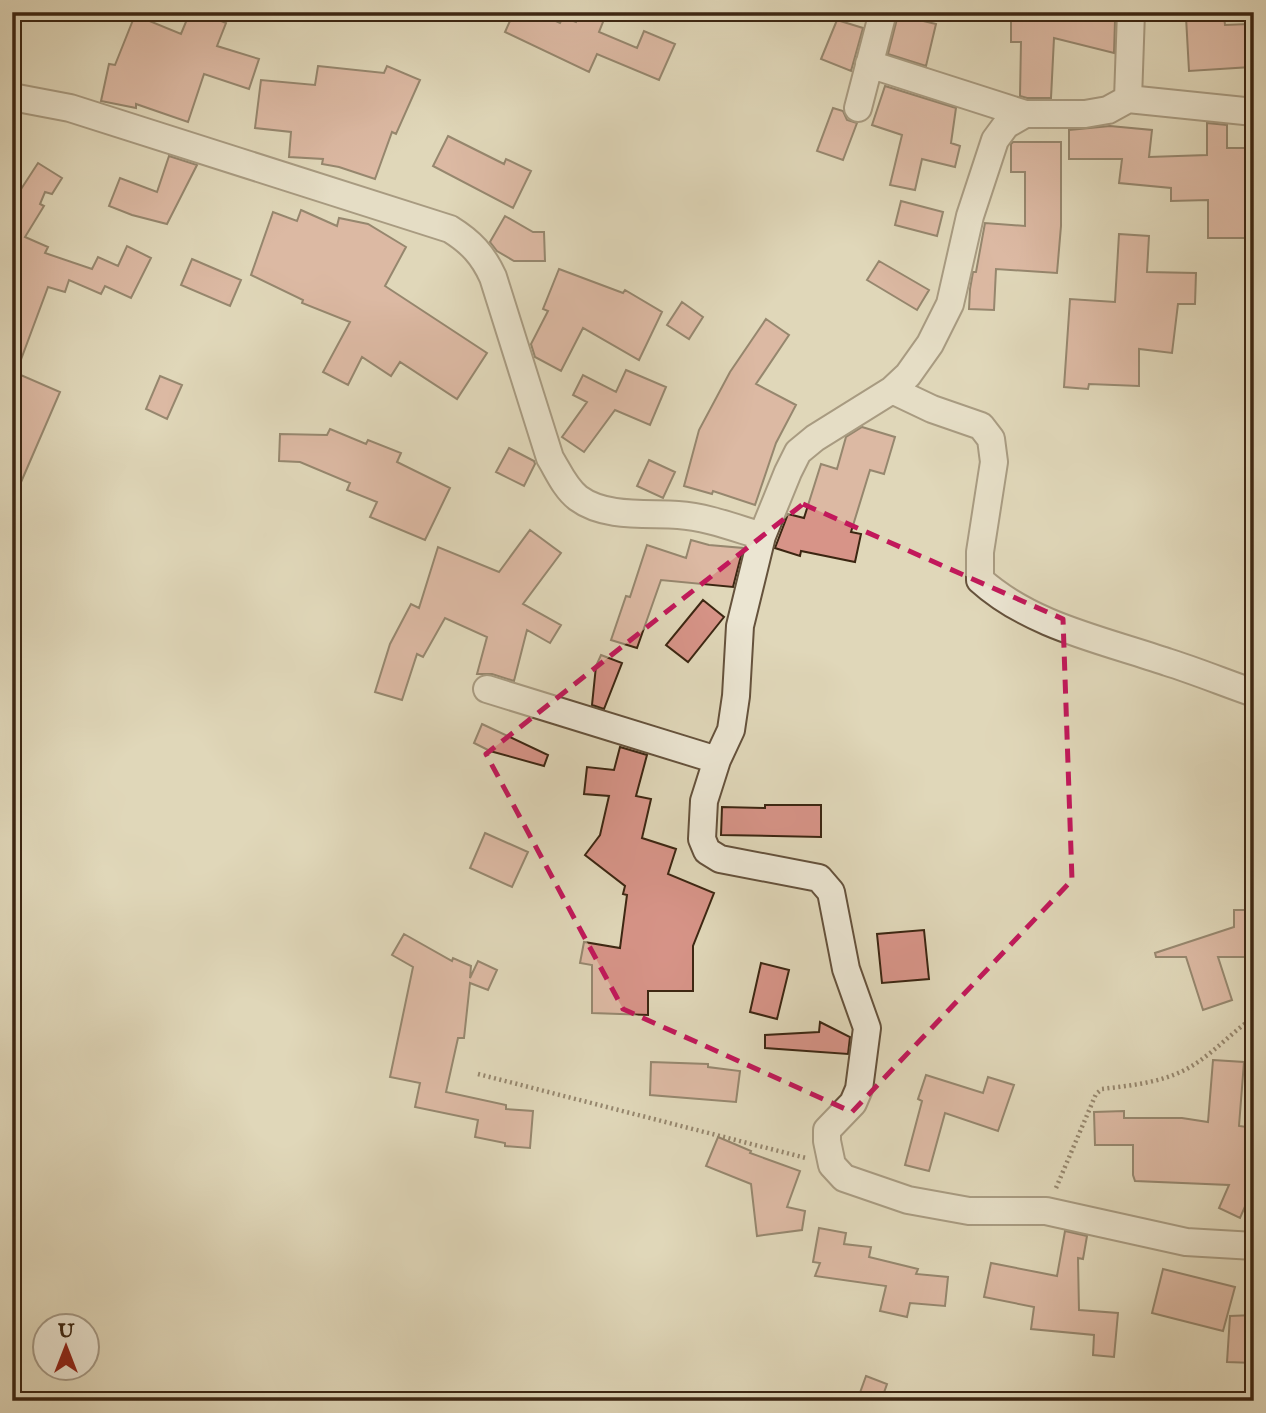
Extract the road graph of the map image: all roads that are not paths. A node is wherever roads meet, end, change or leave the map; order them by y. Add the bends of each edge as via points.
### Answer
1 (883, 12) edge
2 (1131, 12) edge
3 (869, 64) junction
4 (12, 97) edge
5 (1128, 99) junction
6 (859, 108) dead end
7 (1254, 112) edge
8 (1025, 114) junction
9 (892, 390) junction
10 (762, 536) junction
11 (487, 690) dead end
12 (1254, 693) edge
13 (717, 760) junction
14 (1254, 1246) edge

1 - 3 street
2 - 5 street
3 - 6 street
3 - 8 street
4 - 10 street via 70,108 450,229 481,253 490,271 550,458 577,497 596,508 702,518
5 - 7 street
5 - 8 street via 1108,110 1085,114
8 - 9 street via 1006,125 995,140 970,216 950,304 930,344
9 - 10 street via 799,452
9 - 12 street via 981,426 991,439 994,462 980,580 999,597 1060,628
10 - 13 street via 740,626 731,730
11 - 13 street
13 - 14 street via 704,801 702,839 707,851 720,859 819,878 831,892 846,969 867,1028 859,1089 853,1103 827,1130 832,1165 844,1178 908,1200 969,1210 1046,1211 1185,1242

